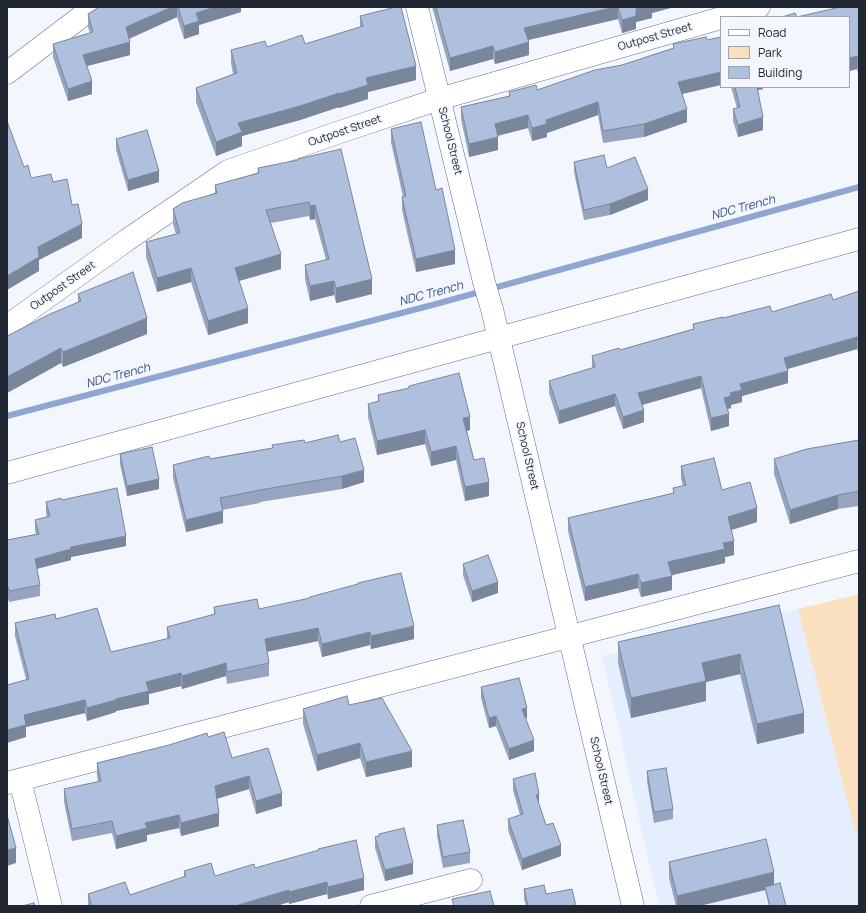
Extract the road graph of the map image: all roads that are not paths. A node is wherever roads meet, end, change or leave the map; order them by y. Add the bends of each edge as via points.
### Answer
1 (96, 7) edge
2 (417, 7) edge
3 (758, 7) edge
4 (726, 16) edge
5 (720, 18) edge
6 (7, 72) edge
7 (439, 99) junction
8 (859, 239) edge
9 (7, 326) edge
10 (499, 338) junction
11 (7, 473) edge
12 (859, 561) edge
13 (569, 636) junction
14 (14, 782) edge
15 (471, 880) dead end
16 (52, 906) edge
17 (371, 906) edge
18 (633, 906) edge

1 - 6 street
2 - 7 street, School Street
3 - 4 street, Outpost Street
5 - 7 street, Outpost Street
7 - 9 street, Outpost Street via 228,171
7 - 10 street, School Street
8 - 10 street
10 - 11 street
10 - 13 street, School Street
12 - 13 street
13 - 14 street
13 - 18 street, School Street
14 - 16 street
15 - 17 street

